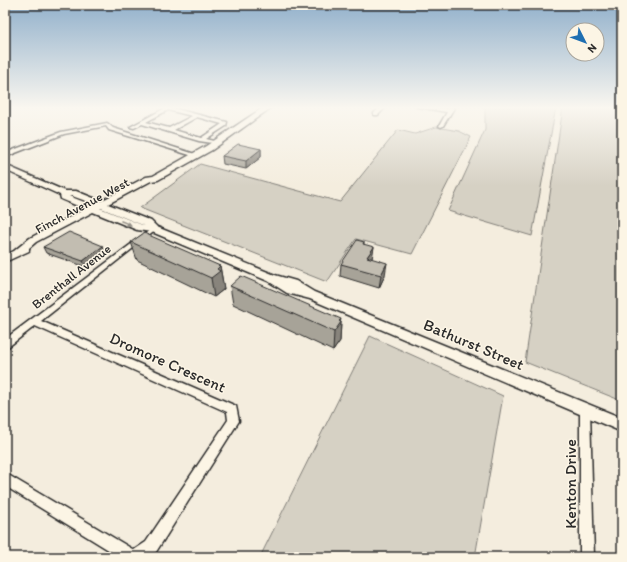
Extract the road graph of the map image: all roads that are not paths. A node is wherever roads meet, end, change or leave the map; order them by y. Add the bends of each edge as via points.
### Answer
1 (62, 133) edge
2 (125, 133) edge
3 (180, 133) edge
4 (211, 133) edge
5 (231, 133) edge
6 (201, 140) junction
7 (217, 143) junction
8 (5, 155) edge
9 (195, 155) junction
10 (6, 169) edge
11 (100, 208) junction
12 (154, 229) junction
13 (5, 259) edge
14 (34, 322) junction
15 (5, 344) edge
16 (585, 410) junction
17 (622, 425) edge
18 (5, 479) edge
19 (133, 557) edge
20 (136, 557) edge
21 (587, 557) edge

1 - 8 street
2 - 9 street
3 - 6 street
4 - 6 street
5 - 7 main road, Finch Avenue West
6 - 7 street
7 - 9 main road, Finch Avenue West
9 - 11 main road, Finch Avenue West via 155,178 156,182
10 - 11 main road, Bathurst Street via 64,194 64,197
11 - 12 main road, Bathurst Street via 140,228
11 - 13 main road, Finch Avenue West via 34,240
12 - 14 street, Brenthall Avenue
12 - 16 main road, Bathurst Street via 272,278 282,288 294,293 312,295
14 - 15 street, Brenthall Avenue
14 - 20 street, Dromore Crescent via 232,409 234,421 151,547
16 - 17 main road, Bathurst Street
16 - 21 street, Kenton Drive
18 - 19 street

